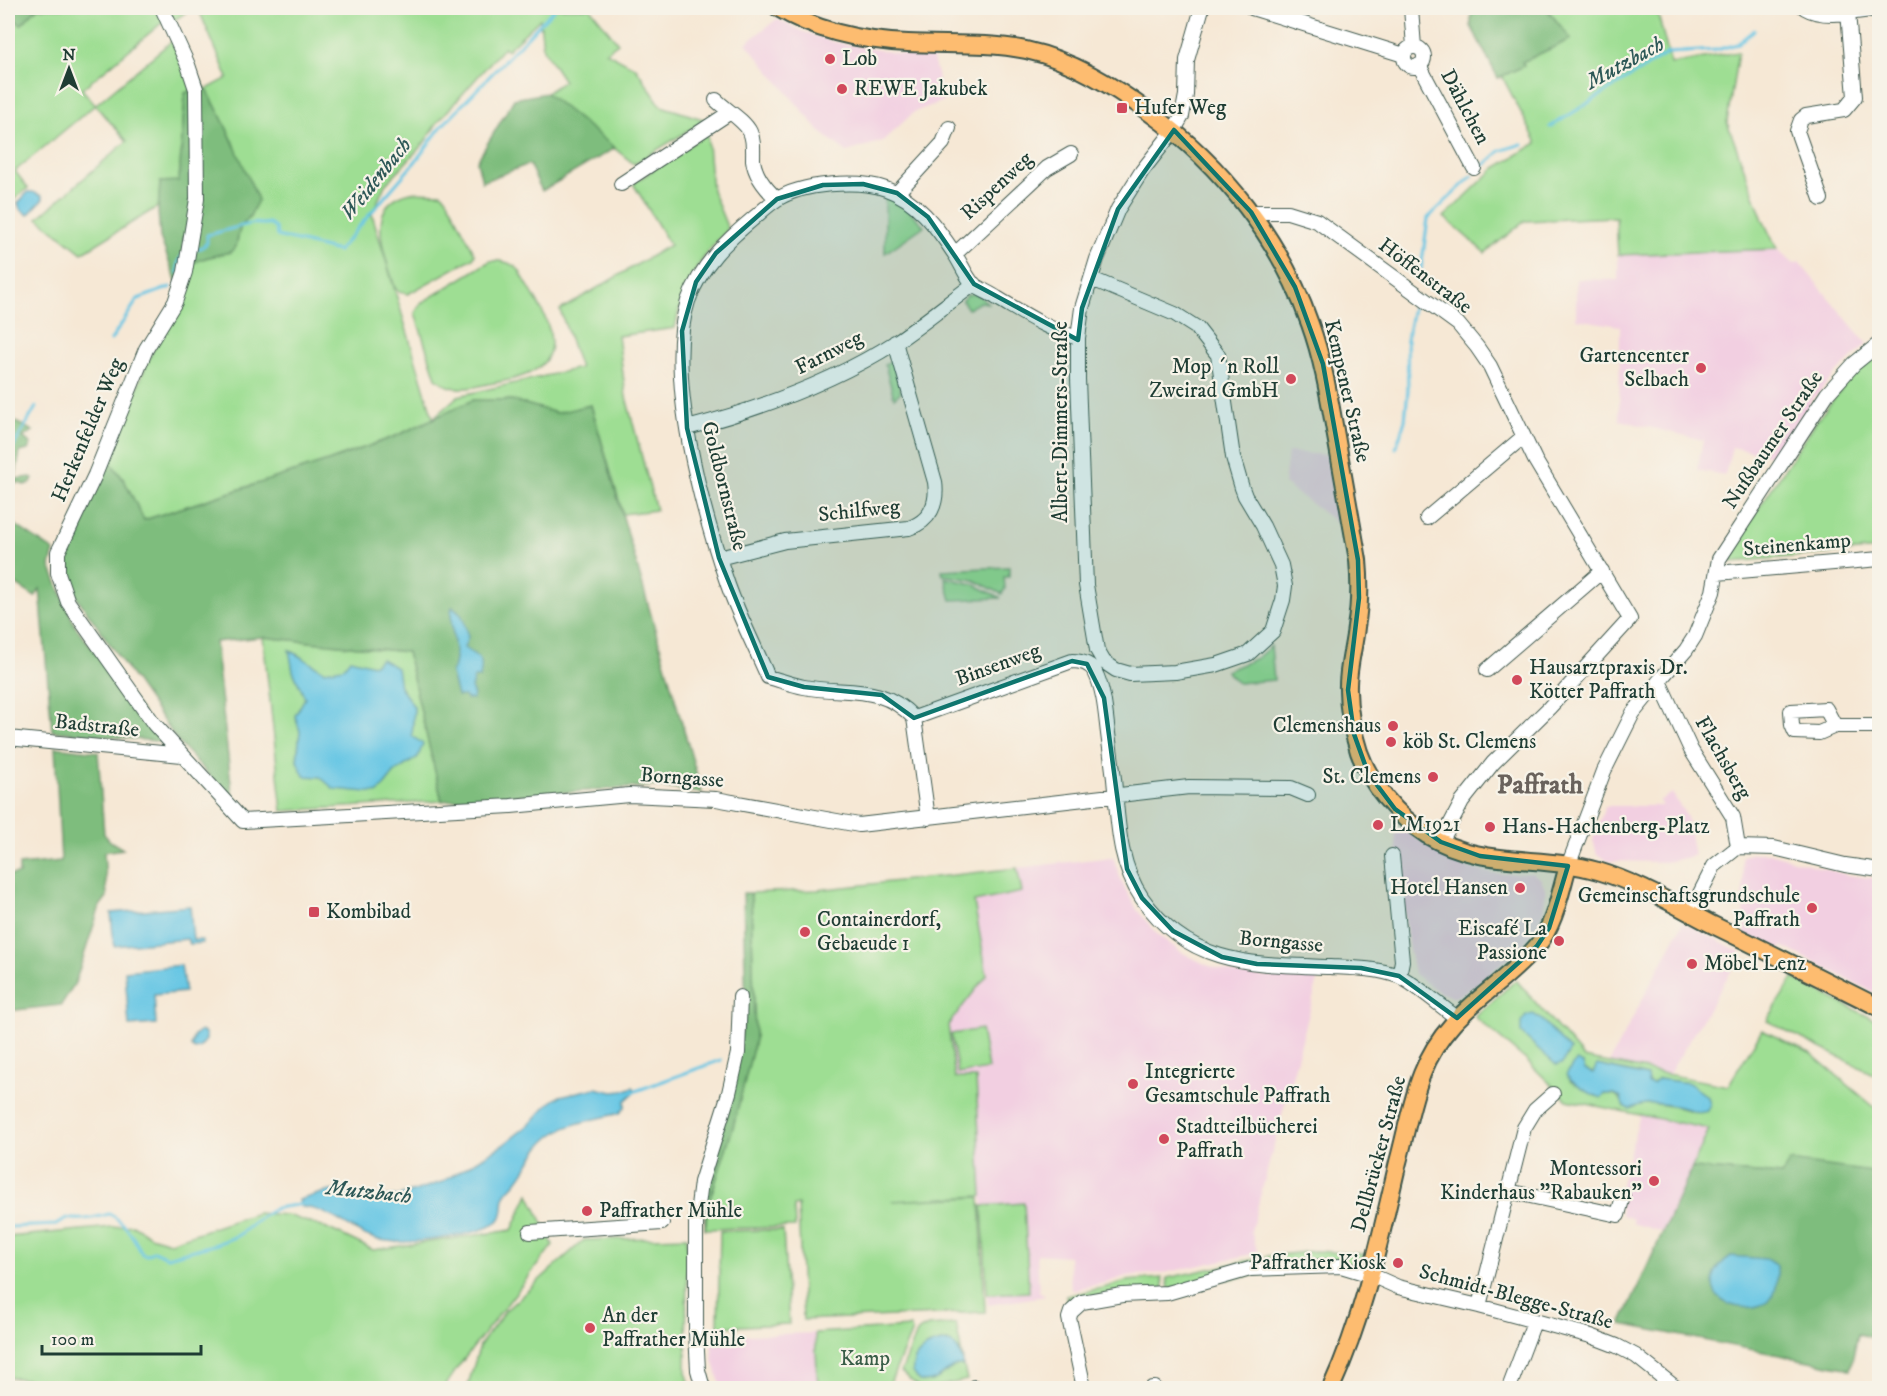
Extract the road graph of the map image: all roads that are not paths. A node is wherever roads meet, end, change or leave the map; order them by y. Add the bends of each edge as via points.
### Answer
1 (162, 8) edge
2 (778, 8) edge
3 (1202, 8) edge
4 (1252, 8) edge
5 (1411, 8) edge
6 (1805, 8) edge
7 (1880, 9) edge
8 (1848, 12) junction
9 (1409, 51) junction
10 (716, 100) dead end
11 (729, 113) junction
12 (948, 128) dead end
13 (1174, 130) junction
14 (1071, 154) dead end
15 (1474, 168) dead end
16 (621, 184) dead end
17 (897, 193) junction
18 (777, 199) junction
19 (1821, 199) dead end
20 (1251, 212) junction
21 (955, 254) junction
22 (1092, 279) junction
23 (974, 284) junction
24 (1078, 338) junction
25 (896, 342) junction
26 (1880, 344) edge
27 (687, 428) junction
28 (1523, 437) junction
29 (1427, 518) dead end
30 (719, 558) junction
31 (1880, 559) edge
32 (1602, 571) junction
33 (1717, 573) junction
34 (1099, 666) junction
35 (1487, 670) dead end
36 (1659, 681) junction
37 (914, 718) junction
38 (1835, 726) dead end
39 (1880, 726) edge
40 (8, 738) edge
41 (182, 755) junction
42 (1308, 795) dead end
43 (1115, 796) junction
44 (928, 818) junction
45 (243, 821) joint
46 (1441, 842) junction
47 (1738, 847) junction
48 (1392, 856) dead end
49 (1568, 866) junction
50 (1880, 870) edge
51 (1689, 913) junction
52 (1399, 976) junction
53 (740, 997) dead end
54 (1880, 1008) edge
55 (1457, 1018) junction
56 (1553, 1094) dead end
57 (1509, 1191) junction
58 (1623, 1196) dead end
59 (662, 1223) dead end
60 (531, 1232) dead end
61 (1371, 1275) junction
62 (1479, 1306) junction
63 (1534, 1322) junction
64 (703, 1389) edge
65 (1084, 1389) edge
66 (1330, 1389) edge
67 (1509, 1389) edge
68 (1676, 1389) edge

1 - 41 street, Herkenfelder Weg via 190,69 197,99 197,199 185,272 175,302 146,349 57,563 68,602 154,724
2 - 13 main road, Kempener Straße via 819,27 855,36 910,43 991,45 1033,52 1093,76
3 - 13 street via 1187,60 1182,116
4 - 9 street, Dählchen
5 - 9 street
6 - 8 street via 1813,12
7 - 8 street
8 - 19 street via 1855,97 1844,110 1806,116 1797,130
9 - 15 street, Dählchen via 1405,61 1409,66 1419,65
10 - 11 street
11 - 16 street
11 - 18 street via 743,121 750,132 758,176
12 - 17 street via 943,142
13 - 20 main road, Kempener Straße
13 - 22 street, Albert-Dimmers-Straße via 1118,209
14 - 21 street, Rispenweg via 1047,168
17 - 18 street, Goldbornstraße via 846,183 824,185
17 - 21 street, Goldbornstraße via 927,217
18 - 27 street, Goldbornstraße via 716,253 696,282 682,331
20 - 28 street, Höffenstraße via 1288,212 1317,221 1458,324 1490,366
20 - 46 main road, Kempener Straße via 1295,287 1323,364 1359,569 1348,679 1360,753 1368,773 1386,797 1407,820
21 - 23 street, Goldbornstraße
22 - 24 street, Albert-Dimmers-Straße via 1082,308
22 - 34 street, Binsenweg via 1175,314 1197,328 1218,355 1233,457 1245,496 1281,565 1285,586 1273,631 1248,654 1216,665 1175,672 1130,674
23 - 24 street, Goldbornstraße via 1048,327
23 - 25 street, Farnweg
24 - 34 street, Albert-Dimmers-Straße via 1086,585
25 - 27 street, Farnweg via 795,394
25 - 30 street, Schilfweg via 935,482 935,502 924,520 909,528 785,541
26 - 33 street, Nußbaumer Straße via 1844,374 1808,420 1719,559
27 - 30 street, Goldbornstraße via 703,506
28 - 29 street
28 - 32 street, Höffenstraße
30 - 37 street, Goldbornstraße via 768,677 804,687 882,695
31 - 33 street, Steinenkamp
32 - 35 street
32 - 46 street, Höffenstraße via 1630,620 1550,708 1493,763 1462,802
33 - 36 street, Nußbaumer Straße via 1695,636
34 - 37 street, Binsenweg via 1072,661
34 - 43 street, Albert-Dimmers-Straße
36 - 47 street, Flachsberg via 1691,750 1733,818
36 - 49 street, Nußbaumer Straße via 1633,714 1611,755
37 - 44 street
38 - 39 street
40 - 41 street, Badstraße
41 - 45 street, Herkenfelder Weg
42 - 43 street, Borngasse via 1291,788 1189,787
43 - 44 street, Borngasse
43 - 52 street, Borngasse via 1127,869 1142,898 1181,937 1222,957 1257,964 1361,968
44 - 45 street, Borngasse via 859,825 716,799 629,795 511,806
46 - 49 main road, Kempener Straße via 1480,856
47 - 50 street via 1774,848
47 - 51 street via 1714,866
48 - 52 street via 1402,961
49 - 51 main road, Kempener Straße via 1630,883
49 - 55 main road, Dellbrücker Straße via 1549,928 1537,946
51 - 54 main road, Kempener Straße
52 - 55 street, Borngasse
53 - 64 street via 738,1053 701,1182 696,1222 696,1334
55 - 61 main road, Dellbrücker Straße via 1438,1043 1423,1073
56 - 57 street via 1535,1110 1524,1128
57 - 58 street via 1618,1215
57 - 62 street
59 - 60 street
61 - 62 street, Schmidt-Blegge-Straße via 1398,1287
61 - 65 street, Schmidt-Blegge-Straße via 1326,1265 1250,1269 1167,1293 1082,1302 1069,1318
61 - 66 main road, Dellbrücker Straße via 1356,1328
62 - 63 street, Schmidt-Blegge-Straße
63 - 67 street
63 - 68 street, Schmidt-Blegge-Straße via 1617,1346 1636,1356

